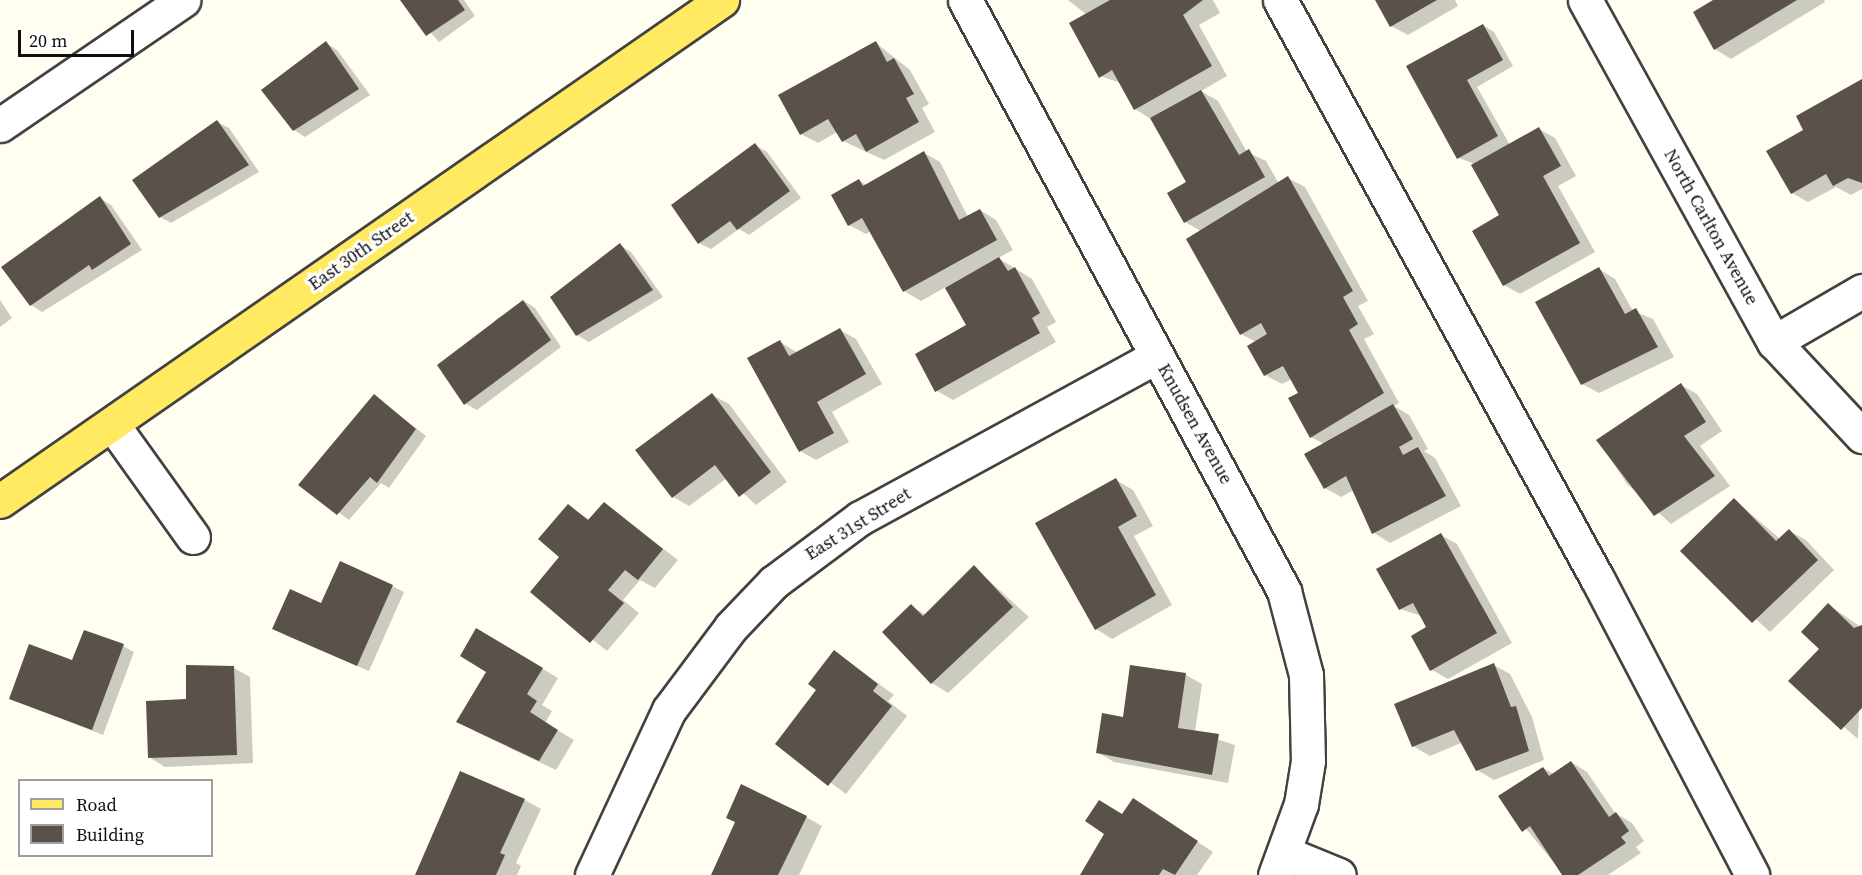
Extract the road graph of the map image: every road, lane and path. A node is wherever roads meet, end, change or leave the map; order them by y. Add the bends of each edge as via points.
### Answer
1 (183, 0) edge
2 (722, 0) edge
3 (965, 0) edge
4 (1280, 0) edge
5 (1585, 0) edge
6 (0, 125) edge
7 (1862, 291) edge
8 (1774, 342) junction
9 (1157, 356) junction
10 (112, 424) junction
11 (1862, 436) edge
12 (0, 501) edge
13 (193, 537) dead end
14 (1280, 864) edge
15 (592, 875) edge
16 (1339, 875) edge
17 (1752, 875) edge

1 - 6 street
2 - 10 main road, East 30th Street
3 - 9 street, Knudsen Avenue
4 - 17 street via 1598,580
5 - 8 street, North Carlton Avenue
7 - 8 street
8 - 11 street, North Carlton Avenue
9 - 14 street, Knudsen Avenue via 1264,549 1299,636 1309,712 1308,761
9 - 15 street, East 31st Street via 861,518 774,582 731,627 669,710
10 - 12 main road, East 30th Street
10 - 13 street
14 - 16 street

